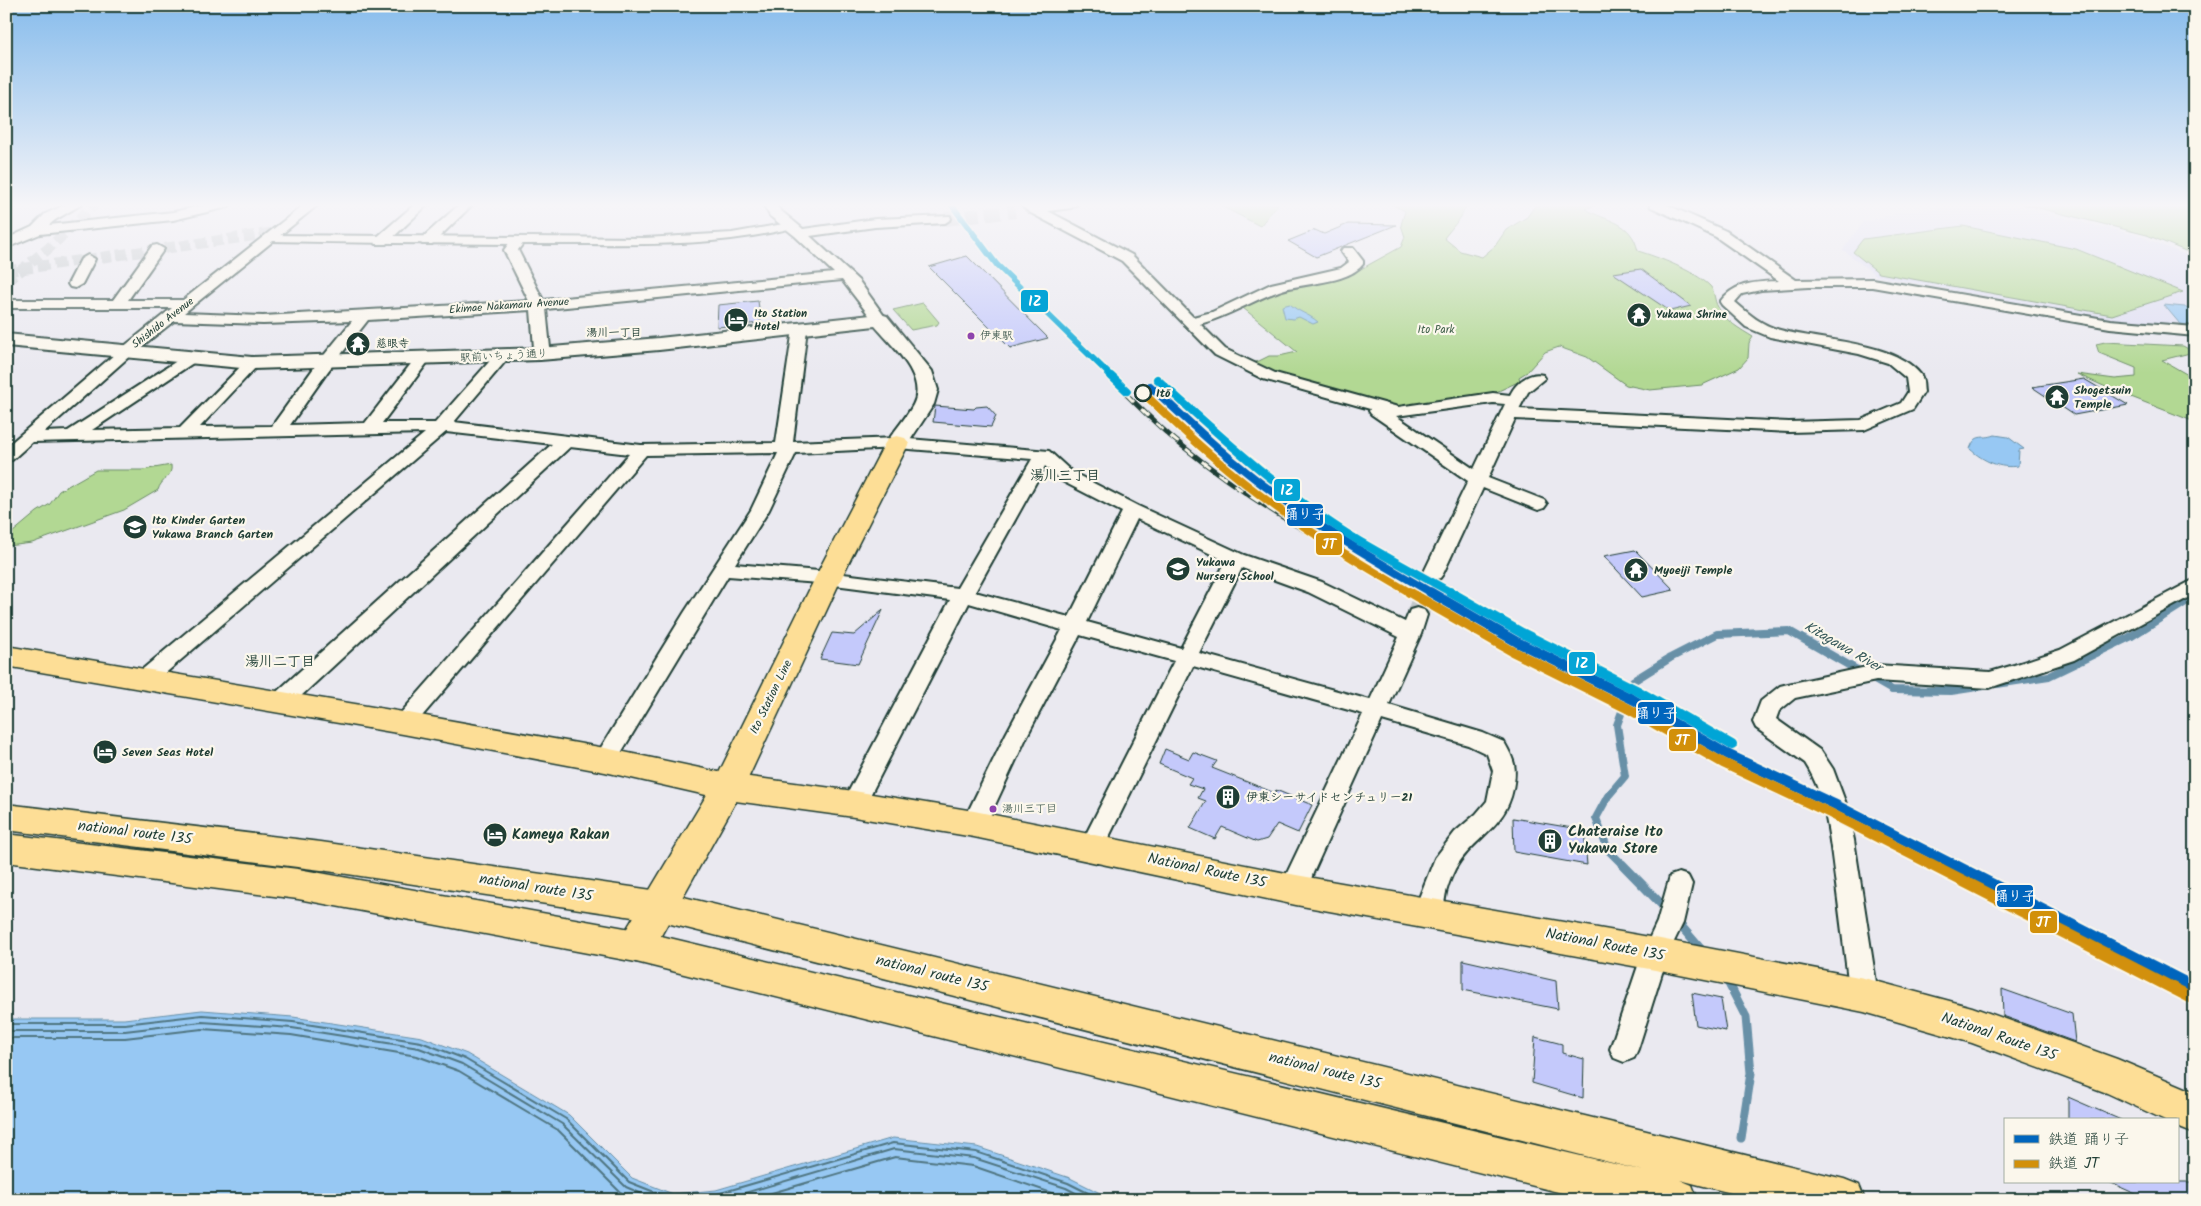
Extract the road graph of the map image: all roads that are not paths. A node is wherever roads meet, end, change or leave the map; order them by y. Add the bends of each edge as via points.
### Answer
1 (87, 260) edge
2 (145, 260) edge
3 (243, 260) edge
4 (516, 260) edge
5 (828, 260) edge
6 (1129, 260) edge
7 (1355, 260) edge
8 (1759, 260) edge
9 (845, 276) junction
10 (75, 284) dead end
11 (1793, 284) junction
12 (119, 302) junction
13 (6, 304) edge
14 (188, 304) junction
15 (538, 305) junction
16 (364, 316) junction
17 (172, 317) junction
18 (880, 320) junction
19 (1189, 322) junction
20 (800, 329) junction
21 (2195, 332) edge
22 (6, 340) edge
23 (127, 351) junction
24 (540, 354) junction
25 (500, 357) junction
26 (191, 358) junction
27 (422, 359) junction
28 (327, 362) junction
29 (252, 363) junction
30 (1536, 378) dead end
31 (1370, 406) junction
32 (1513, 408) junction
33 (441, 427) junction
34 (370, 428) junction
35 (277, 431) junction
36 (184, 434) junction
37 (72, 436) junction
38 (29, 437) junction
39 (566, 442) junction
40 (897, 443) junction
41 (786, 448) junction
42 (641, 450) junction
43 (1043, 455) junction
44 (6, 456) edge
45 (1478, 480) junction
46 (1538, 504) dead end
47 (1132, 510) junction
48 (1237, 560) junction
49 (722, 569) junction
50 (1433, 574) tunnel mouth
51 (828, 579) junction
52 (2195, 585) edge
53 (963, 595) junction
54 (1074, 627) junction
55 (6, 656) edge
56 (1188, 658) junction
57 (146, 678) junction
58 (279, 703) junction
59 (1376, 710) junction
60 (403, 723) junction
61 (605, 760) junction
62 (728, 787) junction
63 (854, 804) junction
64 (6, 817) edge
65 (974, 824) junction
66 (6, 848) edge
67 (1091, 848) junction
68 (1296, 890) junction
69 (1675, 902) dead end
70 (659, 906) junction
71 (1432, 913) junction
72 (636, 946) junction
73 (1655, 954) junction
74 (1864, 996) junction
75 (1624, 1049) dead end
76 (2195, 1113) edge
77 (1678, 1200) edge
78 (1844, 1200) edge

1 - 10 street
2 - 12 street
3 - 14 street, Shishido Avenue
4 - 15 street
5 - 9 street
6 - 19 street
7 - 19 street via 1356,264 1346,271 1276,287 1217,315
8 - 11 street
9 - 15 street, Ekimae Nakamaru Avenue
9 - 18 street
11 - 21 street via 1872,283 2110,324
11 - 32 street via 1737,291 1728,302 1751,324 1775,334 1862,350 1893,360 1914,376 1916,392 1907,406 1864,425 1788,427
12 - 13 street
12 - 14 street
14 - 17 street, Shishido Avenue
15 - 16 street, Ekimae Nakamaru Avenue
15 - 24 street
16 - 17 street, Ekimae Nakamaru Avenue via 263,320
16 - 28 street
17 - 23 street, Shishido Avenue
18 - 20 street, 駅前いちょう通り
18 - 40 street via 925,375 928,390 924,404
19 - 31 street via 1232,360 1269,376
20 - 24 street, 駅前いちょう通り
20 - 41 street
22 - 23 street, 駅前いちょう通り
23 - 26 street, 駅前いちょう通り
23 - 38 street, Shishido Avenue
24 - 25 street, 駅前いちょう通り
25 - 27 street, 駅前いちょう通り
25 - 33 street
26 - 29 street, 駅前いちょう通り
26 - 37 street
27 - 28 street, 駅前いちょう通り
27 - 34 street
28 - 29 street, 駅前いちょう通り
28 - 35 street
29 - 36 street
30 - 32 street via 1521,389
31 - 32 street via 1398,412 1493,398
31 - 45 street
32 - 45 street
33 - 34 street
33 - 39 street
33 - 57 street
34 - 35 street
35 - 36 street
36 - 37 street
37 - 38 street
38 - 44 street, Shishido Avenue
39 - 42 street
39 - 58 street
40 - 41 street
40 - 43 street
40 - 51 main road, Ito Station Line
41 - 42 street
41 - 49 street via 786,457 760,510
42 - 60 street
43 - 47 street via 1066,476
43 - 53 street
45 - 46 street
45 - 50 street
47 - 48 street
47 - 54 street
48 - 56 street
48 - 59 street via 1414,624
49 - 51 street
49 - 61 street
51 - 53 street
51 - 62 main road, Ito Station Line
52 - 74 street via 2067,655 1990,680 1876,673 1788,692 1769,707 1764,722 1813,757 1834,804
53 - 54 street
53 - 63 street
54 - 56 street
54 - 65 street
55 - 57 main road
56 - 59 street
56 - 67 street
57 - 58 main road
58 - 60 main road
59 - 68 street via 1300,873
59 - 71 street via 1496,748 1505,771 1498,804 1444,865 1432,898
60 - 61 main road
61 - 62 main road
62 - 63 main road
62 - 70 main road, Ito Station Line
63 - 65 main road
64 - 70 main road, national route 135 via 322,856
65 - 67 main road
66 - 72 main road via 298,884
67 - 68 main road, National Route 135
68 - 71 main road, National Route 135
69 - 73 street
70 - 72 main road, Ito Station Line
70 - 78 main road, national route 135
71 - 73 main road, National Route 135
72 - 77 main road
73 - 74 main road, National Route 135
73 - 75 street
74 - 76 main road, National Route 135 via 1972,1025 2117,1078

